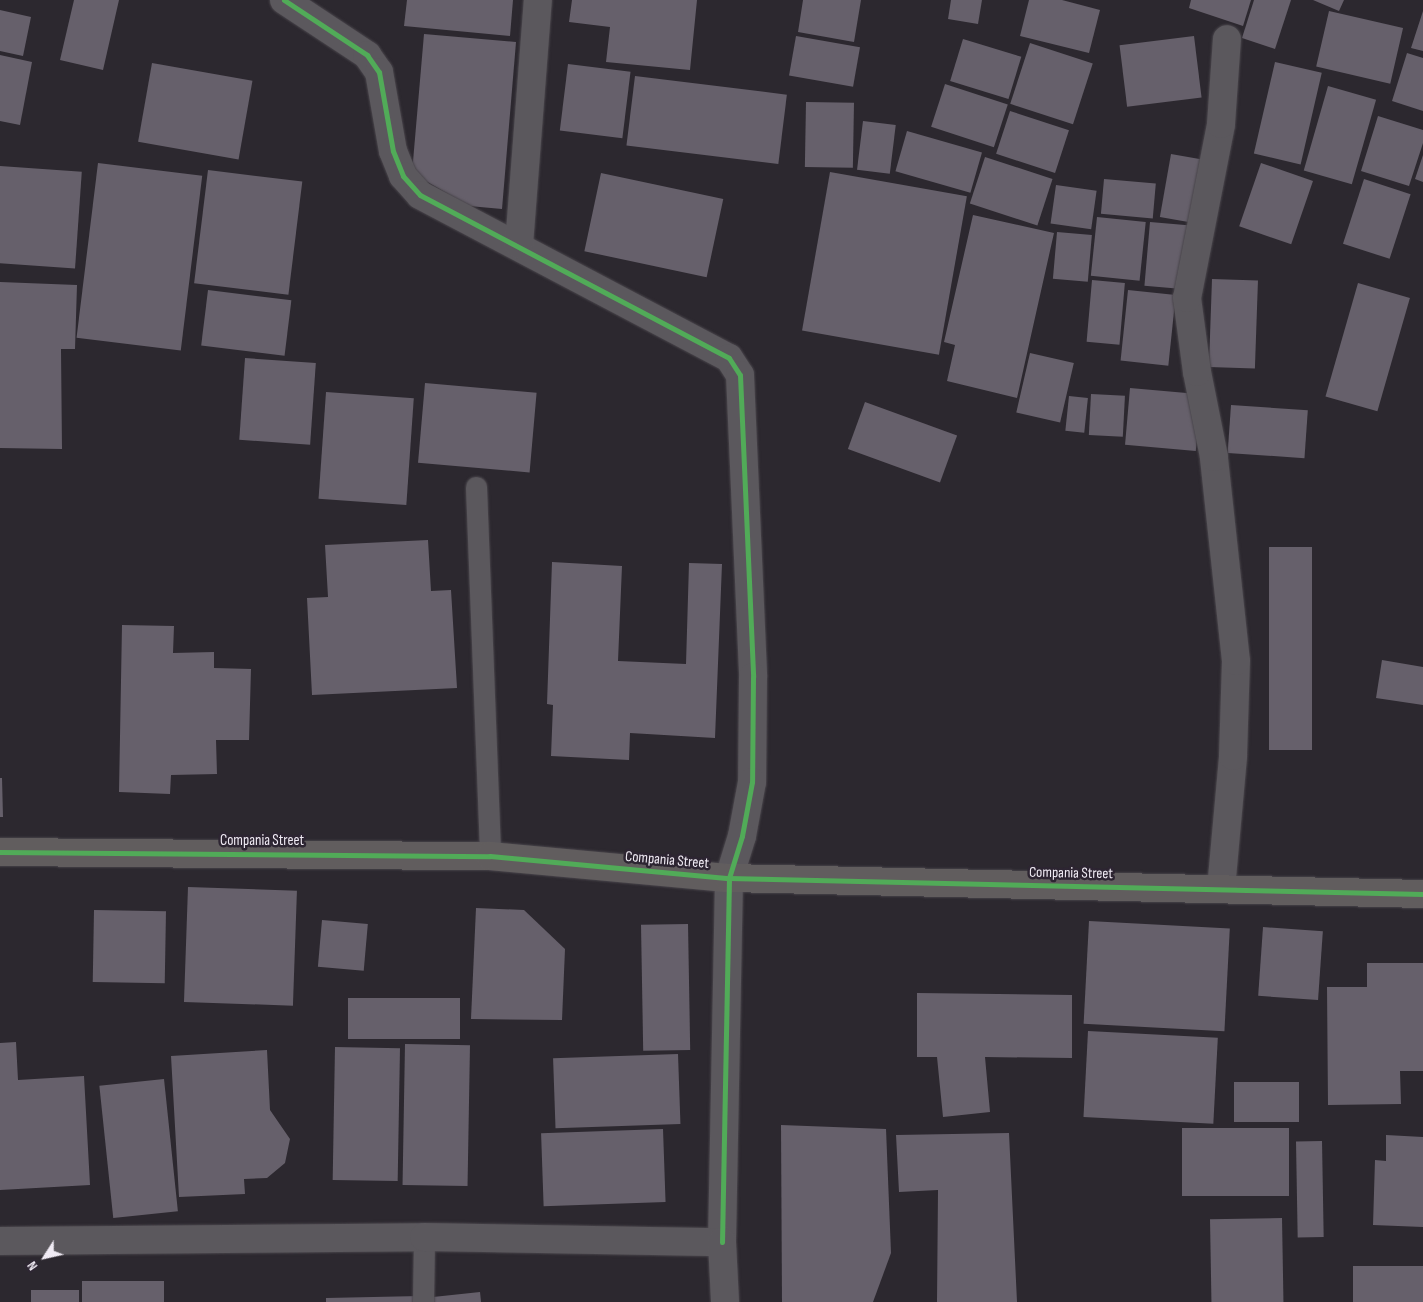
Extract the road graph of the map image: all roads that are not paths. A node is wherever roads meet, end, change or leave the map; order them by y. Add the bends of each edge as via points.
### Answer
1 (284, 0) edge
2 (538, 0) edge
3 (1227, 38) dead end
4 (519, 245) junction
5 (476, 487) dead end
6 (0, 852) edge
7 (490, 856) junction
8 (729, 878) junction
9 (1221, 889) junction
10 (1423, 894) edge
11 (424, 1237) junction
12 (0, 1242) edge
13 (722, 1242) junction
14 (423, 1302) edge
15 (725, 1302) edge

1 - 4 street via 367,55 379,72 393,151 403,176 420,195
2 - 4 street
3 - 9 street via 1221,124 1187,298 1197,372 1214,457 1236,661 1234,756
4 - 8 street via 728,358 740,375 753,678 752,782 742,836
5 - 7 lane
6 - 7 street, Compania Street
7 - 8 street, Compania Street
8 - 9 street, Compania Street
8 - 13 street
9 - 10 street, Compania Street
11 - 12 street
11 - 13 street
11 - 14 lane
13 - 15 street

